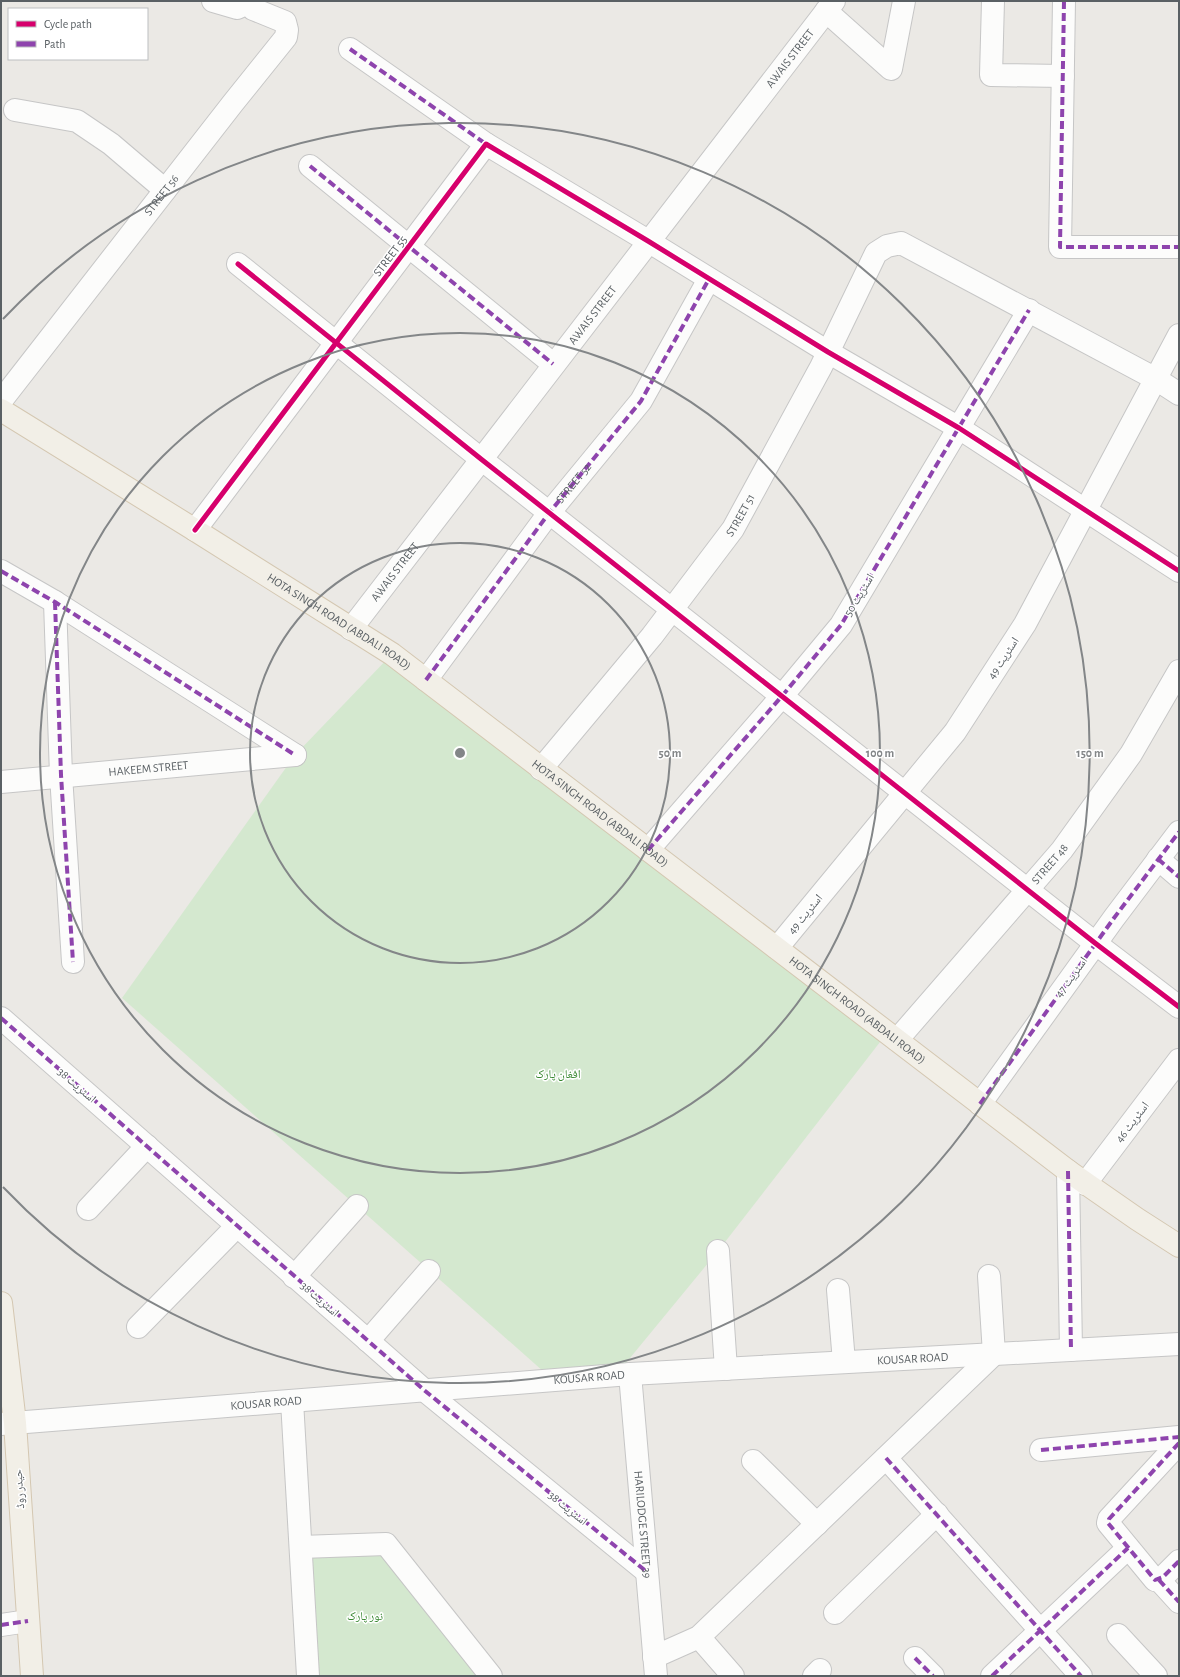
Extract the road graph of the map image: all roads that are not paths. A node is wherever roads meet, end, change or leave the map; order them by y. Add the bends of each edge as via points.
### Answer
1 (214, 1) edge
2 (904, 1) edge
3 (993, 1) edge
4 (1064, 1) edge
5 (248, 2) edge
6 (830, 6) edge
7 (350, 49) dead end
8 (1063, 76) junction
9 (15, 110) dead end
10 (486, 144) junction
11 (310, 166) dead end
12 (165, 190) junction
13 (648, 241) junction
14 (1179, 246) edge
15 (409, 247) junction
16 (238, 264) dead end
17 (709, 279) junction
18 (1028, 310) junction
19 (1179, 335) edge
20 (337, 343) junction
21 (828, 352) junction
22 (553, 364) junction
23 (1156, 379) junction
24 (1179, 394) edge
25 (1, 401) edge
26 (1, 410) edge
27 (959, 428) junction
28 (481, 459) junction
29 (1086, 510) junction
30 (549, 513) junction
31 (195, 530) junction
32 (1, 571) edge
33 (1179, 571) edge
34 (55, 602) junction
35 (672, 610) junction
36 (351, 629) junction
37 (1179, 671) edge
38 (426, 680) junction
39 (782, 696) junction
40 (541, 769) junction
41 (61, 775) junction
42 (1, 782) edge
43 (904, 793) junction
44 (1179, 832) edge
45 (648, 850) junction
46 (1158, 859) junction
47 (1179, 877) edge
48 (1027, 889) junction
49 (1095, 943) junction
50 (777, 948) junction
51 (73, 962) dead end
52 (1179, 1007) edge
53 (1, 1018) edge
54 (897, 1040) junction
55 (1179, 1060) edge
56 (980, 1104) junction
57 (147, 1146) junction
58 (1077, 1177) junction
59 (357, 1206) dead end
60 (88, 1209) dead end
61 (237, 1226) junction
62 (1179, 1246) edge
63 (718, 1251) dead end
64 (429, 1271) dead end
65 (989, 1276) dead end
66 (294, 1277) junction
67 (838, 1290) dead end
68 (1, 1303) edge
69 (138, 1327) dead end
70 (368, 1341) junction
71 (1179, 1344) edge
72 (1071, 1350) junction
73 (994, 1354) junction
74 (844, 1362) junction
75 (726, 1369) junction
76 (630, 1374) junction
77 (424, 1390) junction
78 (292, 1401) junction
79 (8, 1424) edge
80 (1179, 1437) edge
81 (1179, 1443) edge
82 (1041, 1450) dead end
83 (886, 1458) junction
84 (753, 1461) dead end
85 (937, 1514) junction
86 (817, 1524) junction
87 (301, 1548) junction
88 (1128, 1548) junction
89 (1179, 1560) edge
90 (647, 1572) junction
91 (1159, 1580) junction
92 (1179, 1602) edge
93 (835, 1613) dead end
94 (28, 1621) junction
95 (1, 1624) edge
96 (1040, 1630) junction
97 (1118, 1635) dead end
98 (700, 1637) junction
99 (915, 1658) dead end
100 (655, 1666) edge
101 (32, 1676) edge
102 (308, 1676) edge
103 (491, 1676) edge
104 (733, 1676) edge
105 (932, 1676) edge
106 (992, 1676) edge
107 (1081, 1676) edge
108 (1156, 1676) edge

1 - 5 street via 237,8
2 - 6 street via 891,69
3 - 8 street via 991,75
4 - 8 street
5 - 12 street, STREET 56 via 253,9 285,22 288,30 286,37
6 - 13 street, AWAIS STREET
7 - 10 street
8 - 14 street via 1060,247
9 - 12 street via 77,121 112,144
10 - 13 street
10 - 15 street, STREET 55
11 - 15 street
12 - 25 street, STREET 56
13 - 17 street
13 - 22 street, AWAIS STREET
15 - 20 street, STREET 55
15 - 22 street
16 - 20 street
17 - 21 street
17 - 30 street, STREET 52 via 641,401
18 - 21 street, STREET 51 via 901,243 887,246 876,253
18 - 23 street
18 - 27 street, اسٹریٹ 50
19 - 23 street, اسٹریٹ 49
20 - 28 street
20 - 31 street, STREET 55
21 - 27 street
21 - 35 street, STREET 51 via 733,530
22 - 28 street, AWAIS STREET
23 - 24 street
23 - 29 street, اسٹریٹ 49
26 - 31 main road, HOTA SINGH ROAD (ABDALI ROAD)
27 - 29 street
27 - 39 street, اسٹریٹ 50 via 840,625
28 - 30 street
28 - 36 street, AWAIS STREET
29 - 33 street
29 - 43 street, اسٹریٹ 49 via 1025,624 959,726
30 - 35 street
30 - 38 street, STREET 52
31 - 36 main road, HOTA SINGH ROAD (ABDALI ROAD)
32 - 34 street
34 - 41 street
34 - 41 street, HAKEEM STREET via 295,755
35 - 39 street
35 - 40 street, STREET 51
36 - 38 main road, HOTA SINGH ROAD (ABDALI ROAD) via 392,654
37 - 48 street, STREET 48 via 1131,754 1062,850
38 - 40 main road, HOTA SINGH ROAD (ABDALI ROAD)
39 - 43 street
39 - 45 street, اسٹریٹ 50
40 - 45 main road, HOTA SINGH ROAD (ABDALI ROAD)
41 - 42 street, HAKEEM STREET
41 - 51 street
43 - 48 street
43 - 50 street, اسٹریٹ 49
44 - 46 street, اسٹریٹ 47
45 - 50 main road, HOTA SINGH ROAD (ABDALI ROAD)
46 - 47 street
46 - 49 street, اسٹریٹ 47
48 - 49 street
48 - 54 street, STREET 48
49 - 52 street
49 - 56 street, اسٹریٹ 47
50 - 54 main road, HOTA SINGH ROAD (ABDALI ROAD)
53 - 57 street, اسٹریٹ 38
54 - 56 main road, HOTA SINGH ROAD (ABDALI ROAD)
55 - 58 street, اسٹریٹ 46
56 - 58 main road, HOTA SINGH ROAD (ABDALI ROAD)
57 - 60 street
57 - 61 street, اسٹریٹ 38
58 - 62 main road, HOTA SINGH ROAD (ABDALI ROAD)
58 - 72 street
59 - 66 street
61 - 66 street, اسٹریٹ 38
61 - 69 street
63 - 75 street
64 - 70 street
65 - 73 street
66 - 70 street, اسٹریٹ 38
67 - 74 street
68 - 79 main road, حیدر روڈ
70 - 77 street, اسٹریٹ 38
71 - 72 street, KOUSAR ROAD
72 - 73 street, KOUSAR ROAD
73 - 74 street, KOUSAR ROAD
73 - 83 street
74 - 75 street, KOUSAR ROAD
75 - 76 street, KOUSAR ROAD
76 - 77 street, KOUSAR ROAD
76 - 90 street, HARILODGE STREET 39
77 - 78 street, KOUSAR ROAD
77 - 90 street, اسٹریٹ 38
78 - 79 street, KOUSAR ROAD
78 - 87 street
79 - 94 main road, حیدر روڈ
80 - 82 street
81 - 88 street via 1109,1519 1110,1527
83 - 85 street
83 - 86 street
84 - 86 street
85 - 93 street
85 - 96 street
86 - 98 street
87 - 102 street
87 - 103 street via 386,1544
88 - 91 street via 1155,1580
88 - 96 street
89 - 91 street
90 - 100 street, HARILODGE STREET 39
91 - 92 street
94 - 95 street
94 - 101 main road, حیدر روڈ
96 - 106 street
96 - 107 street
97 - 108 street
98 - 100 street
98 - 104 street
99 - 105 street

